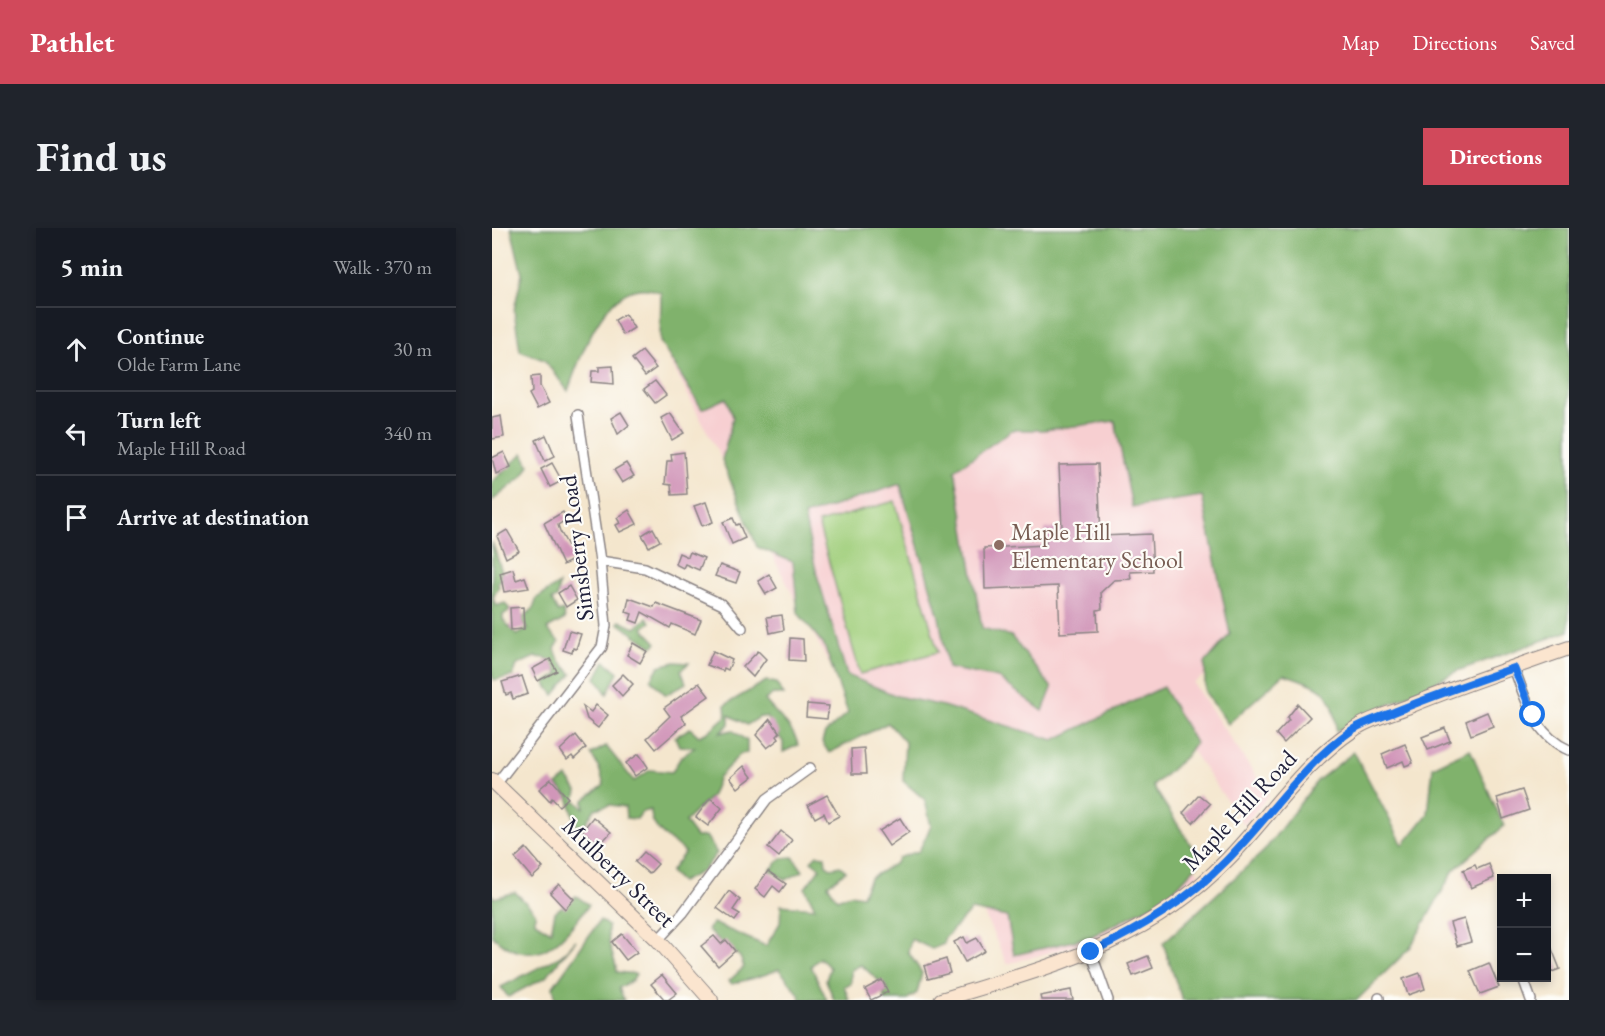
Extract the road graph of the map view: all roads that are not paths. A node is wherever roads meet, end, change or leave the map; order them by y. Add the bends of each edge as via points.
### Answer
1 (578, 416) dead end
2 (600, 561) junction
3 (742, 628) dead end
4 (1569, 648) edge
5 (1514, 668) junction
6 (1569, 750) edge
7 (810, 768) dead end
8 (494, 781) edge
9 (658, 940) junction
10 (1091, 952) junction
11 (1524, 982) edge
12 (711, 1000) edge
13 (941, 1000) edge
14 (1108, 1000) edge
15 (1531, 1000) edge

1 - 2 street, Simsberry Road
2 - 3 street via 645,568 723,604
2 - 8 street, Simsberry Road via 606,626 602,647
4 - 5 street, Maple Hill Road
5 - 6 street via 1533,715 1552,743
5 - 10 street, Maple Hill Road via 1355,728 1311,764 1204,882 1132,933
7 - 9 street via 767,799 683,913
8 - 9 street, Mulberry Street
9 - 12 street, Mulberry Street
10 - 13 street, Maple Hill Road
10 - 14 street
11 - 15 street

